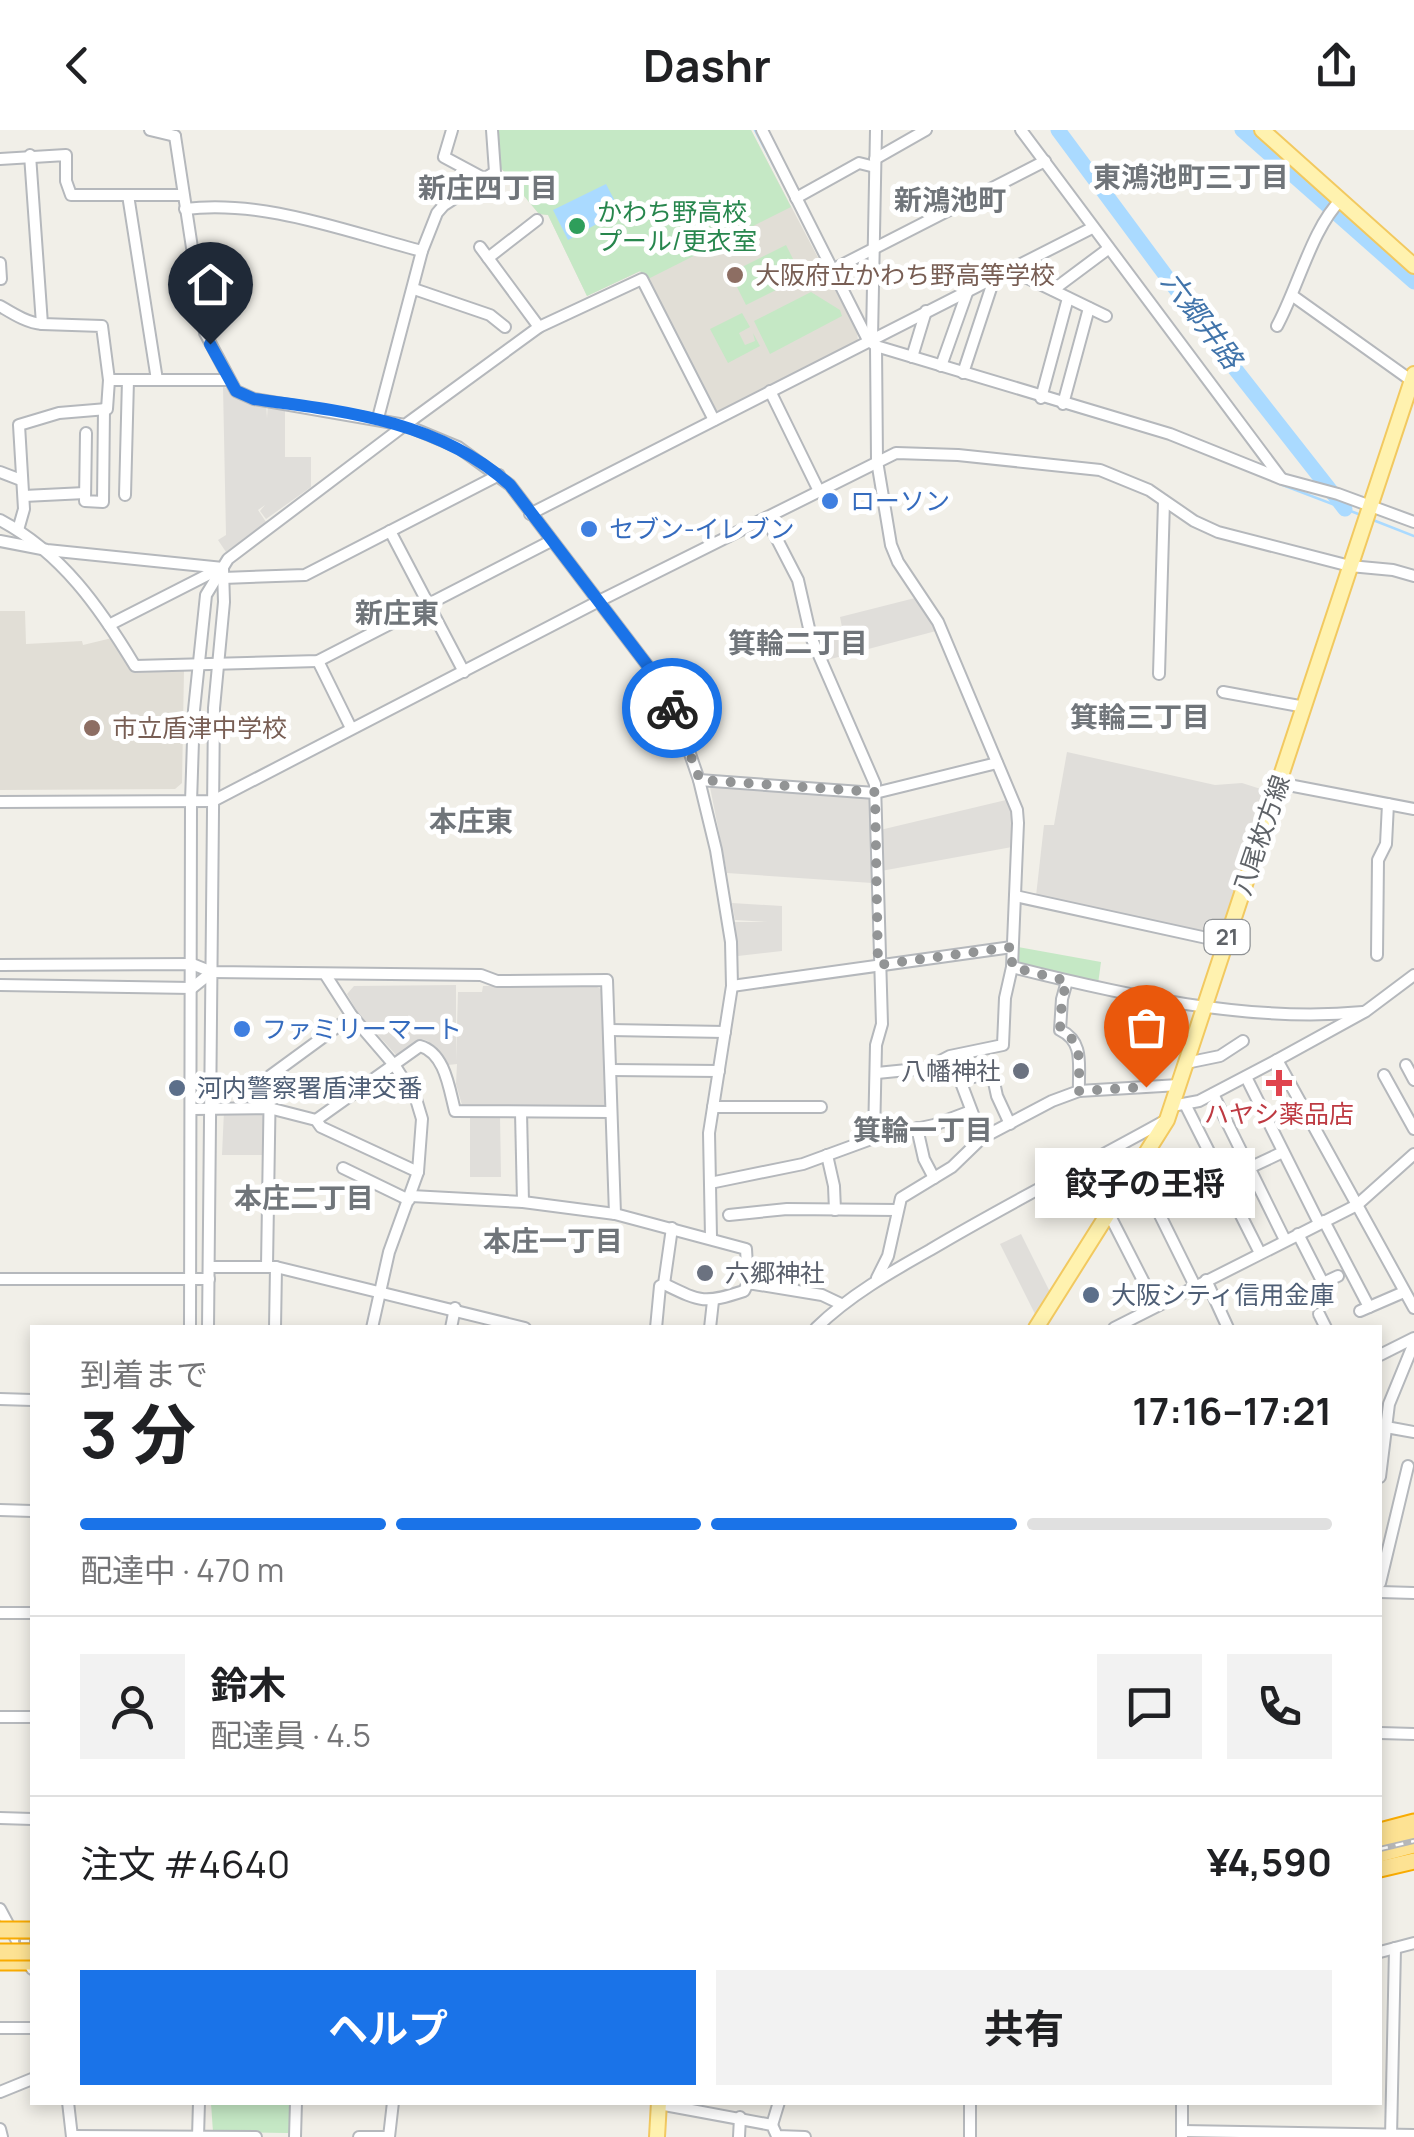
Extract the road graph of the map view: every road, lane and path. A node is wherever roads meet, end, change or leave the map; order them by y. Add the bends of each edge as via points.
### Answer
1 (150, 130) edge
2 (452, 130) edge
3 (492, 130) edge
4 (762, 130) edge
5 (876, 130) edge
6 (926, 130) edge
7 (1021, 130) edge
8 (1262, 130) edge
9 (179, 133) edge
10 (30, 154) junction
11 (0, 159) edge
12 (1045, 161) junction
13 (876, 163) junction
14 (485, 180) junction
15 (128, 195) junction
16 (184, 195) junction
17 (796, 198) junction
18 (1338, 202) junction
19 (185, 209) junction
20 (538, 220) dead end
21 (1092, 228) junction
22 (480, 247) dead end
23 (873, 248) junction
24 (1108, 249) junction
25 (422, 251) junction
26 (488, 258) junction
27 (1414, 266) edge
28 (0, 267) edge
29 (1009, 269) junction
30 (832, 270) junction
31 (996, 276) junction
32 (1, 280) edge
33 (414, 289) junction
34 (968, 290) junction
35 (1053, 290) junction
36 (1293, 296) junction
37 (1068, 298) junction
38 (0, 306) edge
39 (1089, 308) junction
40 (926, 311) junction
41 (1106, 316) dead end
42 (42, 324) junction
43 (1277, 326) dead end
44 (505, 327) dead end
45 (539, 327) junction
46 (869, 342) junction
47 (912, 357) junction
48 (941, 366) junction
49 (962, 373) junction
50 (1413, 378) edge
51 (109, 380) junction
52 (128, 380) junction
53 (158, 380) junction
54 (229, 380) junction
55 (770, 392) junction
56 (1041, 398) junction
57 (1410, 402) edge
58 (1063, 404) junction
59 (104, 409) junction
60 (378, 418) junction
61 (714, 420) junction
62 (405, 425) junction
63 (86, 433) dead end
64 (877, 462) junction
65 (0, 472) edge
66 (499, 475) junction
67 (1282, 479) junction
68 (21, 480) junction
69 (819, 490) junction
70 (85, 493) junction
71 (125, 495) dead end
72 (24, 496) junction
73 (1164, 501) junction
74 (1368, 513) junction
75 (530, 514) junction
76 (766, 518) junction
77 (0, 520) edge
78 (1414, 522) edge
79 (18, 530) junction
80 (390, 531) junction
81 (0, 541) edge
82 (551, 541) junction
83 (47, 550) junction
84 (1350, 566) junction
85 (223, 573) junction
86 (1414, 576) edge
87 (599, 601) junction
88 (428, 604) junction
89 (110, 624) junction
90 (318, 660) junction
91 (198, 664) junction
92 (216, 664) junction
93 (464, 672) junction
94 (1158, 674) dead end
95 (1223, 692) dead end
96 (1305, 706) junction
97 (351, 728) junction
98 (997, 764) junction
99 (700, 780) junction
100 (1278, 784) junction
101 (875, 792) junction
102 (214, 801) junction
103 (0, 802) edge
104 (191, 802) junction
105 (1388, 804) junction
106 (1414, 809) edge
107 (1014, 896) junction
108 (1225, 942) junction
109 (1012, 947) junction
110 (1377, 955) dead end
111 (192, 964) junction
112 (0, 965) edge
113 (878, 965) junction
114 (1012, 967) junction
115 (212, 972) junction
116 (325, 974) junction
117 (1414, 974) edge
118 (1067, 981) junction
119 (0, 985) edge
120 (732, 986) junction
121 (192, 988) junction
122 (1205, 1004) junction
123 (1364, 1012) junction
124 (352, 1016) junction
125 (610, 1030) junction
126 (725, 1032) junction
127 (1243, 1041) dead end
128 (1277, 1060) junction
129 (1186, 1062) junction
130 (1406, 1065) dead end
131 (394, 1066) junction
132 (611, 1070) junction
133 (719, 1070) junction
134 (877, 1073) junction
135 (1384, 1075) dead end
136 (1246, 1077) junction
137 (1414, 1080) edge
138 (1179, 1086) junction
139 (1079, 1091) junction
140 (1213, 1094) junction
141 (713, 1107) junction
142 (269, 1108) junction
143 (821, 1108) dead end
144 (192, 1109) junction
145 (210, 1110) junction
146 (1175, 1110) junction
147 (970, 1111) junction
148 (521, 1112) junction
149 (611, 1112) junction
150 (316, 1120) junction
151 (1010, 1124) junction
152 (917, 1128) junction
153 (1414, 1129) edge
154 (874, 1138) junction
155 (982, 1138) junction
156 (1283, 1152) junction
157 (827, 1154) junction
158 (1414, 1154) edge
159 (344, 1168) dead end
160 (1250, 1168) junction
161 (418, 1172) junction
162 (934, 1178) junction
163 (710, 1183) junction
164 (1151, 1197) dead end
165 (410, 1198) junction
166 (523, 1202) junction
167 (1357, 1205) junction
168 (835, 1210) junction
169 (897, 1210) junction
170 (1108, 1212) junction
171 (616, 1214) junction
172 (728, 1214) dead end
173 (1322, 1222) junction
174 (672, 1228) junction
175 (1298, 1234) junction
176 (711, 1237) junction
177 (1285, 1240) junction
178 (1260, 1253) junction
179 (271, 1267) junction
180 (209, 1273) junction
181 (1338, 1276) dead end
182 (0, 1279) edge
183 (190, 1279) junction
184 (876, 1281) junction
185 (748, 1283) junction
186 (1200, 1283) junction
187 (664, 1284) junction
188 (380, 1290) junction
189 (1404, 1292) junction
190 (713, 1301) junction
191 (841, 1304) junction
192 (1156, 1306) junction
193 (455, 1308) junction
194 (1414, 1308) edge
195 (1319, 1314) dead end
196 (1138, 1315) junction
197 (190, 1325) edge
198 (208, 1325) edge
199 (276, 1325) edge
200 (373, 1325) edge
201 (452, 1325) edge
202 (514, 1325) edge
203 (656, 1325) edge
204 (710, 1325) edge
205 (819, 1325) edge
206 (1038, 1325) edge
207 (1120, 1325) edge
208 (1143, 1325) edge
209 (1226, 1325) edge
210 (1324, 1325) edge
211 (1414, 1340) edge
212 (1382, 1354) edge
213 (0, 1399) edge
214 (30, 1400) edge
215 (1386, 1427) junction
216 (1414, 1432) edge
217 (1382, 1464) edge
218 (1411, 1464) edge
219 (0, 1510) edge
220 (30, 1510) edge
221 (1382, 1575) edge
222 (1382, 1592) edge
223 (1414, 1592) edge
224 (0, 1613) edge
225 (30, 1613) edge
226 (0, 1717) edge
227 (30, 1717) edge
228 (1382, 1733) edge
229 (1414, 1734) edge
230 (0, 1818) edge
231 (30, 1819) edge
232 (1414, 1822) edge
233 (1382, 1830) edge
234 (1414, 1834) edge
235 (1382, 1842) edge
236 (1414, 1846) edge
237 (1382, 1854) edge
238 (1414, 1861) edge
239 (1382, 1869) edge
240 (0, 1908) edge
241 (3, 1928) edge
242 (30, 1928) edge
243 (1414, 1943) edge
244 (1396, 1948) junction
245 (1382, 1952) edge
246 (1, 1955) edge
247 (30, 1957) edge
248 (30, 1959) edge
249 (0, 2028) edge
250 (30, 2028) edge
251 (1395, 2040) junction
252 (1382, 2042) edge
253 (30, 2080) edge
254 (0, 2092) edge
255 (68, 2105) edge
256 (199, 2105) edge
257 (296, 2105) edge
258 (393, 2105) edge
259 (659, 2105) edge
260 (671, 2105) edge
261 (779, 2105) edge
262 (970, 2105) edge
263 (1182, 2105) edge
264 (740, 2117) junction
265 (772, 2124) junction
266 (0, 2130) edge
267 (1182, 2134) edge
268 (1414, 2135) edge
269 (72, 2136) edge
270 (1391, 2136) edge
271 (2, 2137) edge
272 (198, 2137) edge
273 (256, 2137) edge
274 (296, 2137) edge
275 (360, 2137) edge
276 (389, 2137) edge
277 (657, 2137) edge
278 (740, 2137) edge
279 (805, 2137) edge
280 (970, 2137) edge

1 - 9 street
2 - 14 street via 444,156
3 - 14 street via 495,172
4 - 17 street
5 - 13 street
6 - 13 street
7 - 12 street
8 - 18 main road
9 - 16 street
10 - 11 street
10 - 15 street via 66,154 71,195
10 - 42 street
12 - 21 street
12 - 23 street
13 - 17 street via 859,163
13 - 23 street
14 - 25 street via 444,205
15 - 16 street
15 - 53 street
16 - 19 street
17 - 30 street
18 - 27 main road
18 - 36 street
19 - 25 street via 244,209
19 - 54 street via 206,333
20 - 26 street
21 - 24 street
21 - 29 street
22 - 26 street
23 - 30 street
23 - 46 street
24 - 35 street
24 - 67 street
25 - 33 street
26 - 45 street
28 - 32 street
29 - 31 street
29 - 35 street
30 - 46 street
31 - 34 street
31 - 49 street
33 - 44 street
33 - 60 street
34 - 40 street
34 - 48 street
35 - 37 street
36 - 43 street
36 - 50 street
37 - 39 street
37 - 56 street
38 - 42 street
39 - 41 street
39 - 58 street
40 - 46 street
40 - 47 street
42 - 51 street via 102,326
45 - 61 street via 642,279
45 - 62 street
46 - 47 street
46 - 55 street
46 - 64 street
47 - 48 street
48 - 49 street
49 - 56 street
50 - 57 main road, 八尾枚方線 / 21
51 - 52 street
51 - 59 street
52 - 53 street
52 - 71 street
53 - 54 street
54 - 60 street via 254,399
55 - 61 street
55 - 69 street
56 - 58 street
57 - 74 main road, 八尾枚方線 / 21
58 - 67 street via 1170,434
59 - 68 street via 58,412 19,425
59 - 70 street via 103,502 85,501
60 - 62 street
61 - 75 street
62 - 66 street via 458,447
62 - 85 street via 228,559
63 - 70 street
64 - 69 street
64 - 73 street via 896,453 1072,466 1119,476
64 - 98 street via 891,546 938,622
65 - 68 street
66 - 75 street
66 - 80 street
67 - 74 street via 1338,494
68 - 72 street
69 - 76 street
70 - 72 street
72 - 79 street
73 - 84 street via 1218,532
73 - 94 street
74 - 78 street
74 - 84 main road, 八尾枚方線 / 21
75 - 82 street
76 - 87 street
76 - 101 street via 798,580 810,636
77 - 79 street
79 - 83 street
80 - 85 street via 305,575
80 - 88 street
81 - 83 street
82 - 87 street
82 - 88 street
83 - 85 street
83 - 89 street
84 - 86 street
84 - 96 main road, 八尾枚方線 / 21
85 - 89 street via 196,578
85 - 91 street via 206,596
85 - 92 street
87 - 93 street
87 - 99 street via 654,674
88 - 90 street
88 - 93 street
89 - 91 street via 134,666
90 - 92 street
90 - 97 street
91 - 92 street
91 - 104 street
92 - 102 street
93 - 97 street
95 - 96 street
96 - 100 main road, 八尾枚方線 / 21
97 - 102 street
98 - 101 street
98 - 107 street via 1017,810
99 - 101 street
99 - 120 street via 731,942
100 - 105 street
100 - 108 main road, 八尾枚方線 / 21
101 - 113 street
102 - 104 street
102 - 115 street
103 - 104 street
104 - 111 street
105 - 106 street
105 - 110 street via 1386,844 1378,860
107 - 108 street
107 - 109 street
108 - 122 main road, 八尾枚方線 / 21
109 - 113 street
109 - 114 street
111 - 112 street
111 - 115 street
111 - 121 street
113 - 120 street
113 - 134 street
114 - 118 street
114 - 134 street via 1002,1045 927,1068
115 - 116 street
115 - 121 street
115 - 145 street
116 - 124 street
116 - 125 street via 607,980
117 - 123 street
118 - 122 street
118 - 139 street via 1060,1030 1077,1044
119 - 121 street
120 - 126 street
121 - 144 street
122 - 123 street via 1299,1014
122 - 129 main road, 八尾枚方線 / 21
123 - 128 street
124 - 131 street
124 - 142 street via 270,1076
125 - 126 street
125 - 132 street
126 - 133 street
127 - 129 street via 1220,1056
128 - 136 street
128 - 167 street
129 - 138 main road, 八尾枚方線 / 21
130 - 137 street
131 - 148 street via 420,1046 427,1048 443,1067 455,1110
131 - 150 street
131 - 161 street via 422,1119
132 - 133 street
132 - 149 street
133 - 141 street
134 - 154 street
135 - 153 street
136 - 140 street
136 - 156 street
138 - 139 street
138 - 146 main road, 八尾枚方線 / 21
139 - 151 street
140 - 146 street
140 - 160 street
141 - 143 street
141 - 163 street
142 - 145 street
142 - 150 street
142 - 179 street
144 - 145 street
144 - 183 street
145 - 180 street
146 - 170 main road, 八尾枚方線 / 21
146 - 178 street
146 - 184 street
147 - 151 street via 960,1080 992,1073
147 - 152 street
147 - 155 street
148 - 149 street
148 - 166 street
149 - 171 street
150 - 161 street
151 - 155 street
152 - 154 street
152 - 162 street
154 - 157 street
155 - 162 street
156 - 160 street
156 - 173 street
157 - 163 street
157 - 168 street
158 - 167 street
159 - 165 street
160 - 177 street
161 - 165 street
162 - 169 street via 901,1198
163 - 176 street
164 - 186 street
165 - 166 street
165 - 188 street
166 - 171 street
167 - 173 street
167 - 189 street
168 - 169 street
168 - 172 street
169 - 184 street
170 - 192 street
170 - 206 main road, 八尾枚方線 / 21
171 - 174 street
173 - 175 street
173 - 189 street via 1364,1309
174 - 176 street
174 - 187 street
175 - 177 street
175 - 181 street via 1323,1284
176 - 185 street via 746,1249
177 - 178 street
178 - 186 street
179 - 180 street
179 - 188 street
179 - 199 street
180 - 183 street
180 - 198 street
182 - 183 street
183 - 197 street
184 - 191 street
185 - 190 street via 744,1291
185 - 191 street
186 - 192 street
186 - 209 street
187 - 190 street
187 - 203 street
188 - 193 street
188 - 200 street
189 - 194 street
190 - 204 street
191 - 205 street
192 - 196 street
193 - 201 street
193 - 202 street
195 - 210 street
196 - 207 street
196 - 208 street
211 - 212 street
211 - 215 street
213 - 214 street
215 - 216 street
215 - 217 street
217 - 218 street
218 - 221 street
219 - 220 street
222 - 223 street
224 - 225 street
226 - 227 street
228 - 229 street
230 - 231 street
232 - 233 highway
234 - 235 highway
236 - 237 highway
238 - 239 highway
240 - 241 street
241 - 242 highway, bridge
241 - 247 street
243 - 244 street
244 - 245 street
244 - 251 street
246 - 248 highway, bridge
249 - 250 street
251 - 252 street
251 - 270 street
253 - 254 street
255 - 269 street
256 - 272 street
257 - 274 street
258 - 276 street
259 - 277 main road
260 - 264 street
261 - 265 street
262 - 280 street
263 - 267 street
264 - 265 street
264 - 278 street
265 - 279 street via 777,2136
266 - 271 street
267 - 270 street
268 - 270 street
269 - 272 street
272 - 273 street
275 - 276 street

